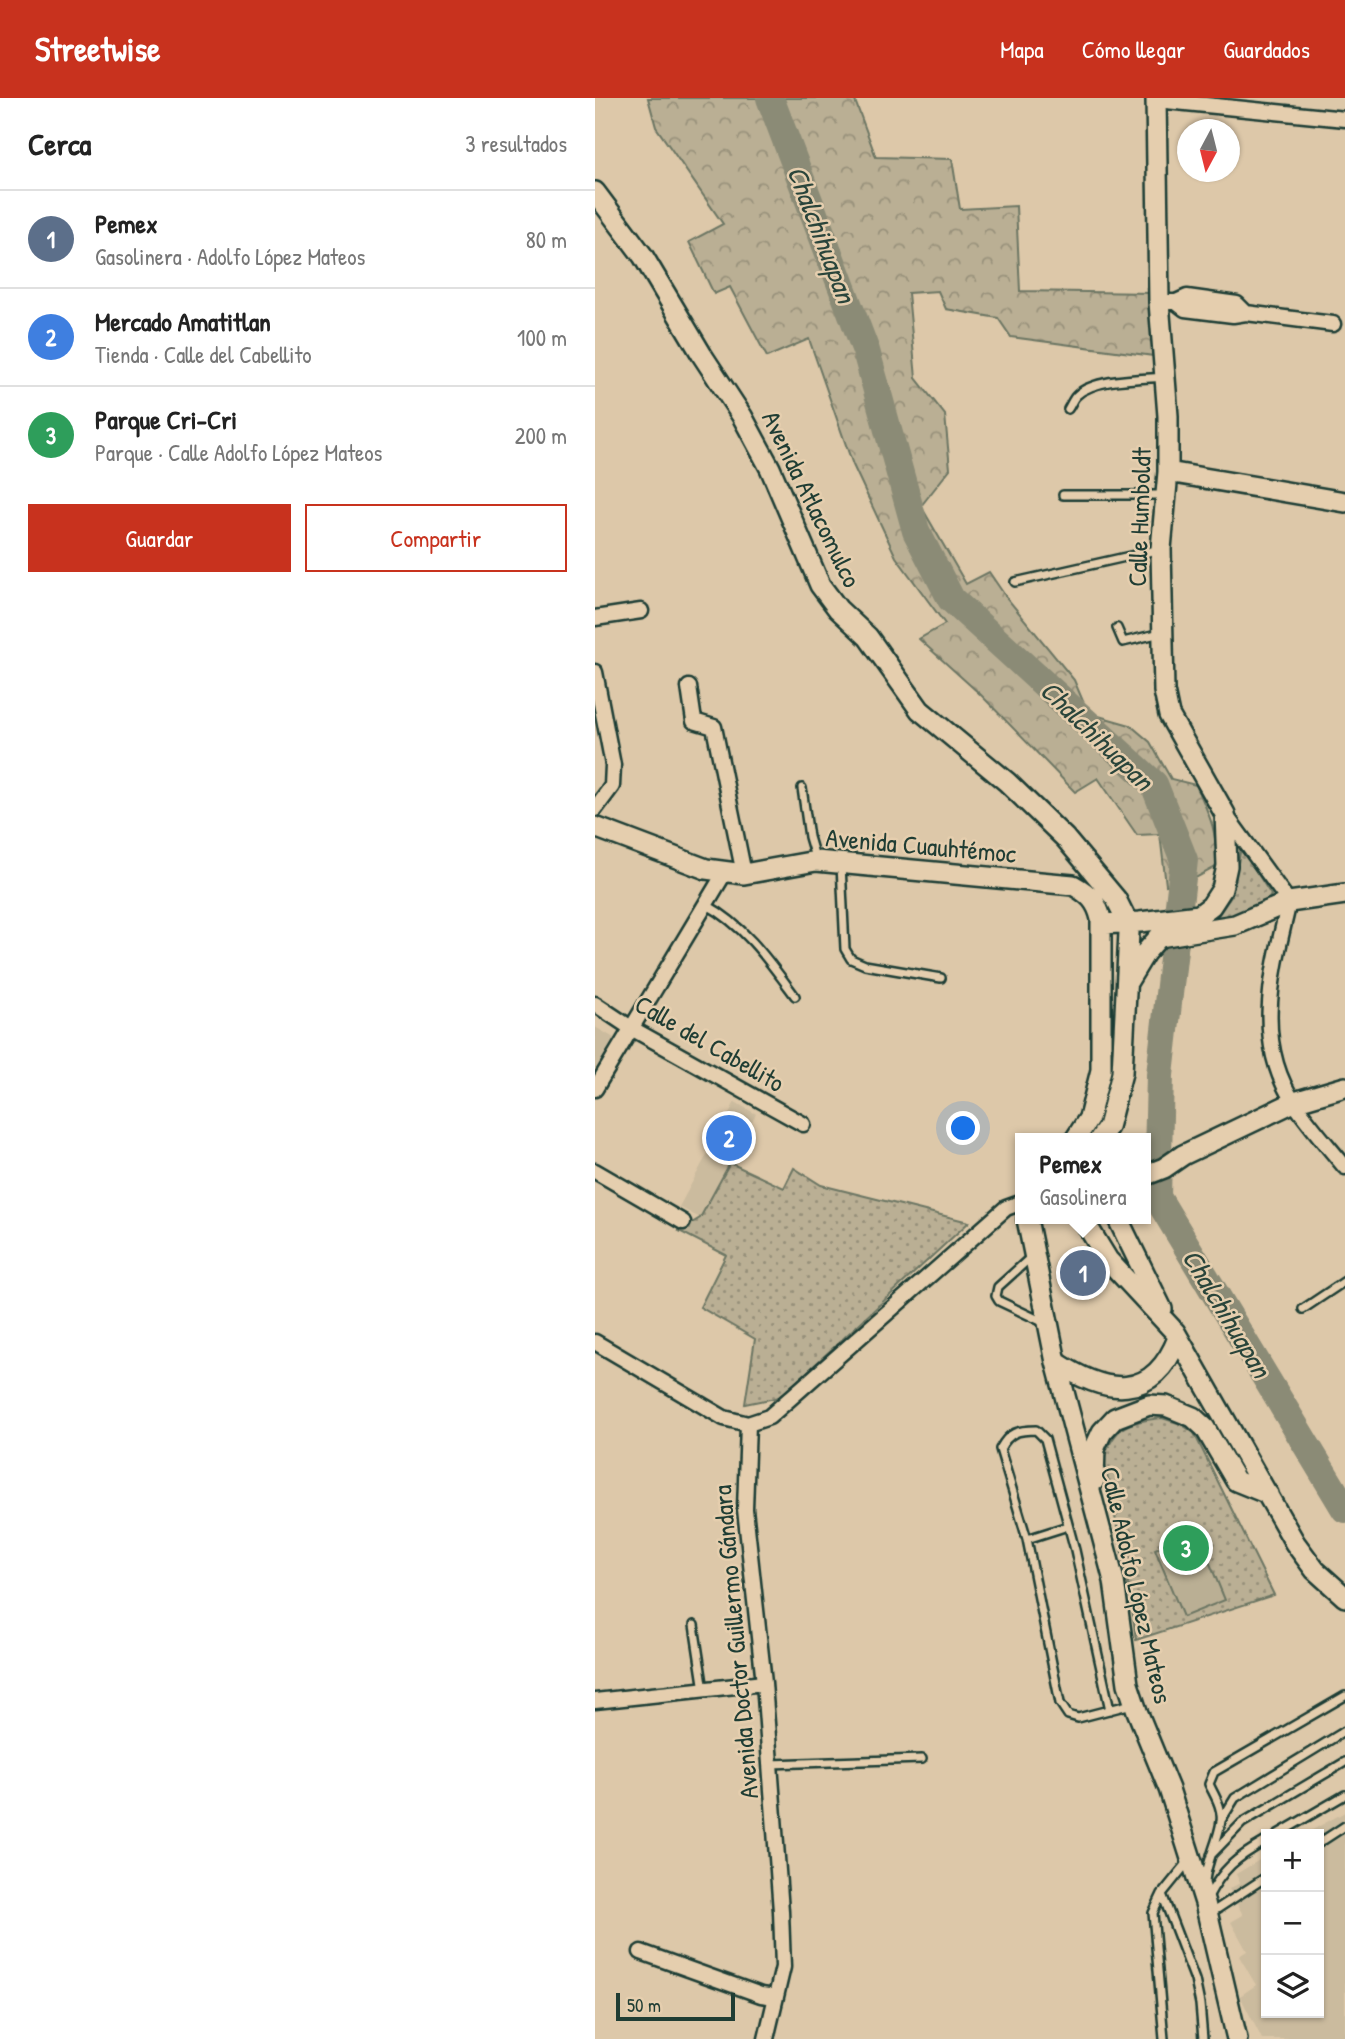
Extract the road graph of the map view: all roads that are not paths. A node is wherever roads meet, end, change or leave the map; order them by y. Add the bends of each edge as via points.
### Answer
1 (1156, 99) edge
2 (1345, 120) edge
3 (595, 192) edge
4 (1168, 302) junction
5 (1333, 324) dead end
6 (1165, 377) junction
7 (1068, 409) dead end
8 (1168, 472) junction
9 (1063, 495) dead end
10 (1166, 495) junction
11 (1345, 502) edge
12 (1161, 549) junction
13 (1015, 582) dead end
14 (641, 611) dead end
15 (595, 618) edge
16 (1117, 628) dead end
17 (1165, 632) junction
18 (595, 672) edge
19 (689, 687) dead end
20 (802, 788) dead end
21 (595, 809) edge
22 (1225, 814) junction
23 (595, 827) edge
24 (816, 861) junction
25 (841, 864) junction
26 (735, 873) junction
27 (1345, 894) edge
28 (1289, 902) junction
29 (707, 905) junction
30 (1134, 923) junction
31 (1199, 923) junction
32 (1101, 924) junction
33 (941, 978) dead end
34 (1124, 988) junction
35 (795, 996) dead end
36 (595, 1004) edge
37 (631, 1028) junction
38 (1345, 1087) edge
39 (595, 1089) edge
40 (1294, 1102) junction
41 (803, 1124) dead end
42 (1079, 1133) edge
43 (1104, 1133) edge
44 (1345, 1167) edge
45 (595, 1171) edge
46 (1151, 1173) edge
47 (1015, 1205) edge
48 (683, 1222) dead end
49 (1028, 1224) edge
50 (1086, 1224) edge
51 (1120, 1224) edge
52 (1034, 1254) junction
53 (1345, 1281) edge
54 (1303, 1309) dead end
55 (1049, 1325) junction
56 (1176, 1335) junction
57 (595, 1342) edge
58 (1056, 1362) junction
59 (1199, 1374) junction
60 (1193, 1417) junction
61 (748, 1424) junction
62 (1268, 1494) junction
63 (1094, 1504) junction
64 (1068, 1526) junction
65 (1027, 1539) junction
66 (1345, 1597) edge
67 (694, 1625) dead end
68 (764, 1683) junction
69 (704, 1689) junction
70 (1345, 1696) edge
71 (595, 1701) edge
72 (1134, 1703) junction
73 (1109, 1710) junction
74 (1345, 1731) edge
75 (922, 1759) dead end
76 (1345, 1762) edge
77 (770, 1764) junction
78 (1345, 1795) edge
79 (1221, 1820) junction
80 (1345, 1826) edge
81 (1287, 1829) edge
82 (1324, 1840) edge
83 (1261, 1844) edge
84 (1200, 1859) junction
85 (1261, 1880) edge
86 (1162, 1894) junction
87 (1207, 1909) junction
88 (641, 1952) dead end
89 (776, 1997) junction
90 (766, 2039) edge
91 (1164, 2039) edge
92 (1203, 2039) edge
93 (1237, 2039) edge

1 - 2 street
1 - 4 main road, Calle Humboldt
3 - 30 main road, Avenida Atlacomulco via 643,256 742,416 770,468 820,585 868,638 920,710 1007,782 1065,838
4 - 5 street via 1187,297 1237,304 1246,313
4 - 6 main road, Calle Humboldt
6 - 7 lane via 1103,383 1076,395
6 - 8 main road, Calle Humboldt
8 - 10 main road, Calle Humboldt
8 - 11 main road
9 - 10 lane
10 - 12 main road, Calle Humboldt
12 - 13 lane
12 - 17 main road, Calle Humboldt
14 - 15 street
16 - 17 lane via 1123,642
17 - 22 main road, Calle Humboldt via 1164,691 1169,715
18 - 21 street via 613,765 612,786
19 - 26 street via 694,721 714,727
20 - 24 lane
22 - 28 street, Calle Humboldt
22 - 31 main road via 1227,866 1222,889
23 - 26 main road, Avenida Cuauhtémoc via 706,869
24 - 25 main road, Avenida Cuauhtémoc
24 - 26 main road, Avenida Cuauhtémoc
25 - 32 main road, Avenida Cuauhtémoc via 1073,885 1091,896
25 - 33 lane via 845,949 851,959
26 - 29 street
27 - 28 main road
28 - 31 main road via 1235,925
28 - 40 street via 1268,1027 1272,1054
29 - 35 lane via 757,944
29 - 37 street
30 - 31 main road
30 - 32 main road
30 - 34 main road
31 - 34 main road via 1159,937
32 - 42 main road via 1101,1070 1089,1118
34 - 43 main road via 1122,1073
36 - 37 street, Calle del Cabellito
37 - 39 street
37 - 41 street, Calle del Cabellito
38 - 40 main road
40 - 44 street
40 - 46 main road
45 - 48 street
47 - 61 street via 769,1417
49 - 52 main road, Calle Adolfo López Mateos
50 - 56 main road via 1108,1260
51 - 56 main road
52 - 55 main road, Calle Adolfo López Mateos
52 - 55 lane via 998,1287 996,1296
53 - 54 lane
55 - 58 main road, Calle Adolfo López Mateos
56 - 58 main road via 1170,1358 1157,1372 1124,1387 1092,1382
56 - 59 main road
57 - 61 street via 724,1419
58 - 63 main road, Calle Adolfo López Mateos
59 - 60 main road
59 - 62 main road
60 - 62 main road via 1205,1428 1236,1481
60 - 63 main road via 1166,1406 1149,1405 1115,1418 1095,1447
61 - 68 street, Avenida Doctor Guillermo Gándara via 745,1509
62 - 66 main road via 1315,1570
63 - 72 main road, Calle Adolfo López Mateos via 1114,1581
64 - 65 lane
64 - 65 lane via 1045,1439 1036,1430 1018,1430 1006,1438 1000,1450
64 - 73 lane
65 - 73 lane via 1060,1703 1068,1715 1078,1718
67 - 69 lane
68 - 69 street
68 - 77 street, Avenida Doctor Guillermo Gándara
69 - 71 street
70 - 79 lane via 1214,1772 1209,1784
72 - 73 lane
72 - 84 main road, Calle Adolfo López Mateos
74 - 79 lane via 1235,1798
75 - 77 lane
76 - 84 lane via 1242,1823
77 - 89 street, Avenida Doctor Guillermo Gándara via 783,1967
78 - 81 lane
79 - 84 lane
80 - 82 lane
83 - 87 lane via 1218,1878
84 - 86 lane
84 - 87 main road, Calle Adolfo López Mateos
85 - 87 lane
86 - 91 lane via 1153,1913
86 - 92 lane via 1195,1980
87 - 93 main road, Calle Adolfo López Mateos
88 - 89 street
89 - 90 street, Avenida Doctor Guillermo Gándara

